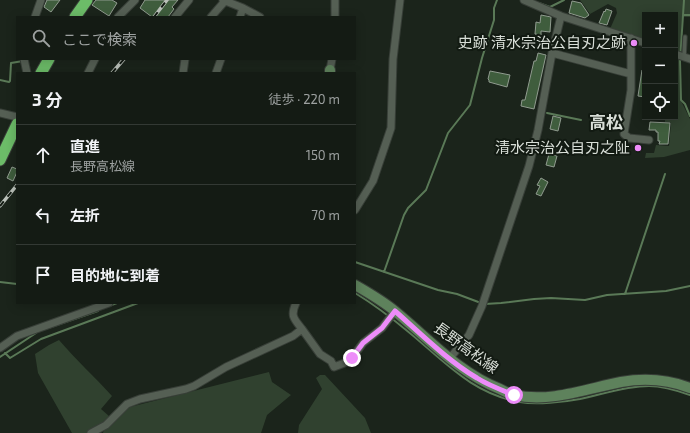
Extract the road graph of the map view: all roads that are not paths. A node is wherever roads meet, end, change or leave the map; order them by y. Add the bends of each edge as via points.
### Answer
1 (41, 0) edge
2 (87, 0) edge
3 (135, 0) edge
4 (188, 0) edge
5 (224, 0) edge
6 (335, 0) edge
7 (400, 0) edge
8 (524, 0) edge
9 (240, 7) junction
10 (35, 16) edge
11 (76, 16) edge
12 (119, 16) edge
13 (176, 16) edge
14 (213, 16) edge
15 (240, 16) edge
16 (258, 16) edge
17 (335, 16) edge
18 (561, 16) junction
19 (685, 37) dead end
20 (631, 38) junction
21 (642, 42) edge
22 (552, 53) junction
23 (687, 58) edge
24 (24, 60) edge
25 (48, 60) edge
26 (94, 60) edge
27 (185, 60) edge
28 (220, 60) edge
29 (332, 60) edge
30 (330, 71) edge
31 (27, 72) edge
32 (42, 72) edge
33 (88, 72) edge
34 (183, 72) edge
35 (216, 72) edge
36 (631, 74) junction
37 (0, 113) edge
38 (16, 117) edge
39 (16, 126) edge
40 (649, 140) dead end
41 (0, 160) edge
42 (356, 208) edge
43 (356, 286) edge
44 (107, 304) edge
45 (296, 304) edge
46 (393, 314) junction
47 (302, 329) junction
48 (0, 348) edge
49 (450, 358) junction
50 (690, 388) edge
51 (91, 433) edge

1 - 10 street
2 - 11 highway
3 - 12 street
4 - 13 street
5 - 9 street
5 - 14 street
6 - 17 street
7 - 42 street via 393,58 391,128 373,181
8 - 18 street
9 - 15 street
9 - 16 street
18 - 20 street
18 - 22 street
19 - 23 lane
20 - 21 street
20 - 36 street
22 - 36 street
22 - 49 street via 540,124 529,166 482,306 469,335
24 - 31 street
25 - 32 highway
26 - 33 street
27 - 34 street
28 - 35 street
29 - 30 street
36 - 40 street via 624,134 629,138
37 - 38 street
39 - 41 highway
43 - 46 main road, 長野高松線 via 374,296
44 - 48 street via 16,336
45 - 47 street via 293,317
46 - 47 street via 382,328 363,343 352,358 334,367 331,361 320,354
46 - 49 main road, 長野高松線
47 - 51 street via 194,386 127,404 106,425
49 - 50 main road, 長野高松線 via 476,378 514,395 561,396 623,382 652,380 677,383

